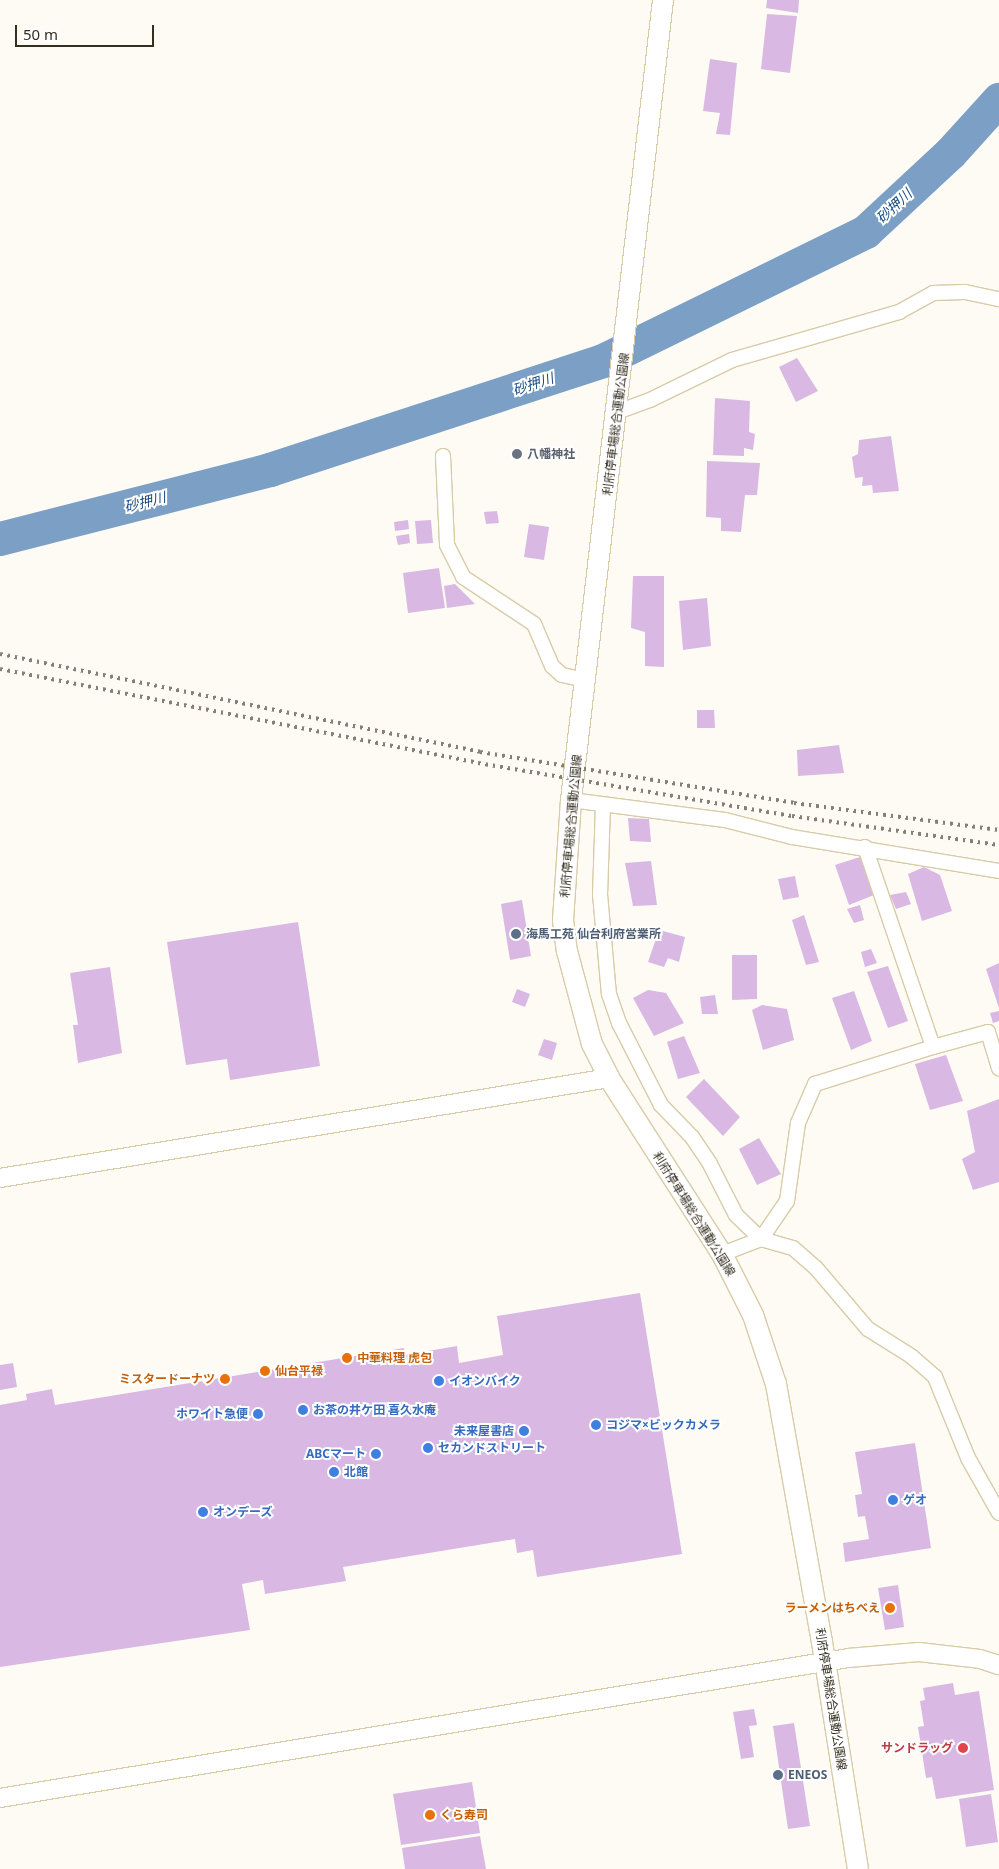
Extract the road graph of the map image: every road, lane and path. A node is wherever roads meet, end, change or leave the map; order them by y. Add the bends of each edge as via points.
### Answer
1 (663, 0) edge
2 (999, 299) edge
3 (617, 412) junction
4 (443, 456) dead end
5 (586, 680) junction
6 (571, 800) junction
7 (603, 805) junction
8 (865, 847) junction
9 (999, 871) edge
10 (933, 1047) junction
11 (999, 1068) edge
12 (609, 1078) junction
13 (0, 1178) edge
14 (761, 1239) junction
15 (722, 1254) junction
16 (999, 1513) edge
17 (825, 1661) junction
18 (999, 1665) edge
19 (0, 1798) edge
20 (858, 1869) edge

1 - 3 main road, 利府停車場総合運動公園線
2 - 3 street via 965,292 933,294 899,312 732,360 650,400
3 - 5 main road, 利府停車場総合運動公園線
4 - 5 street via 448,545 463,577 534,624 552,666 562,675
5 - 6 main road, 利府停車場総合運動公園線
6 - 7 street
6 - 12 main road, 利府停車場総合運動公園線 via 563,911 567,950 592,1044
7 - 8 street via 725,820 792,837
7 - 14 street via 600,894 608,994 619,1023 661,1105 692,1137 736,1215
8 - 9 street
8 - 10 street
10 - 11 street via 988,1032
10 - 14 street via 816,1084 798,1123 787,1200
12 - 13 street
12 - 15 main road, 利府停車場総合運動公園線
14 - 15 street
14 - 16 street via 793,1248 816,1268 868,1328 935,1377 968,1458
15 - 17 main road, 利府停車場総合運動公園線 via 753,1315 776,1384
17 - 18 street via 919,1652 980,1659
17 - 19 street
17 - 20 main road, 利府停車場総合運動公園線

